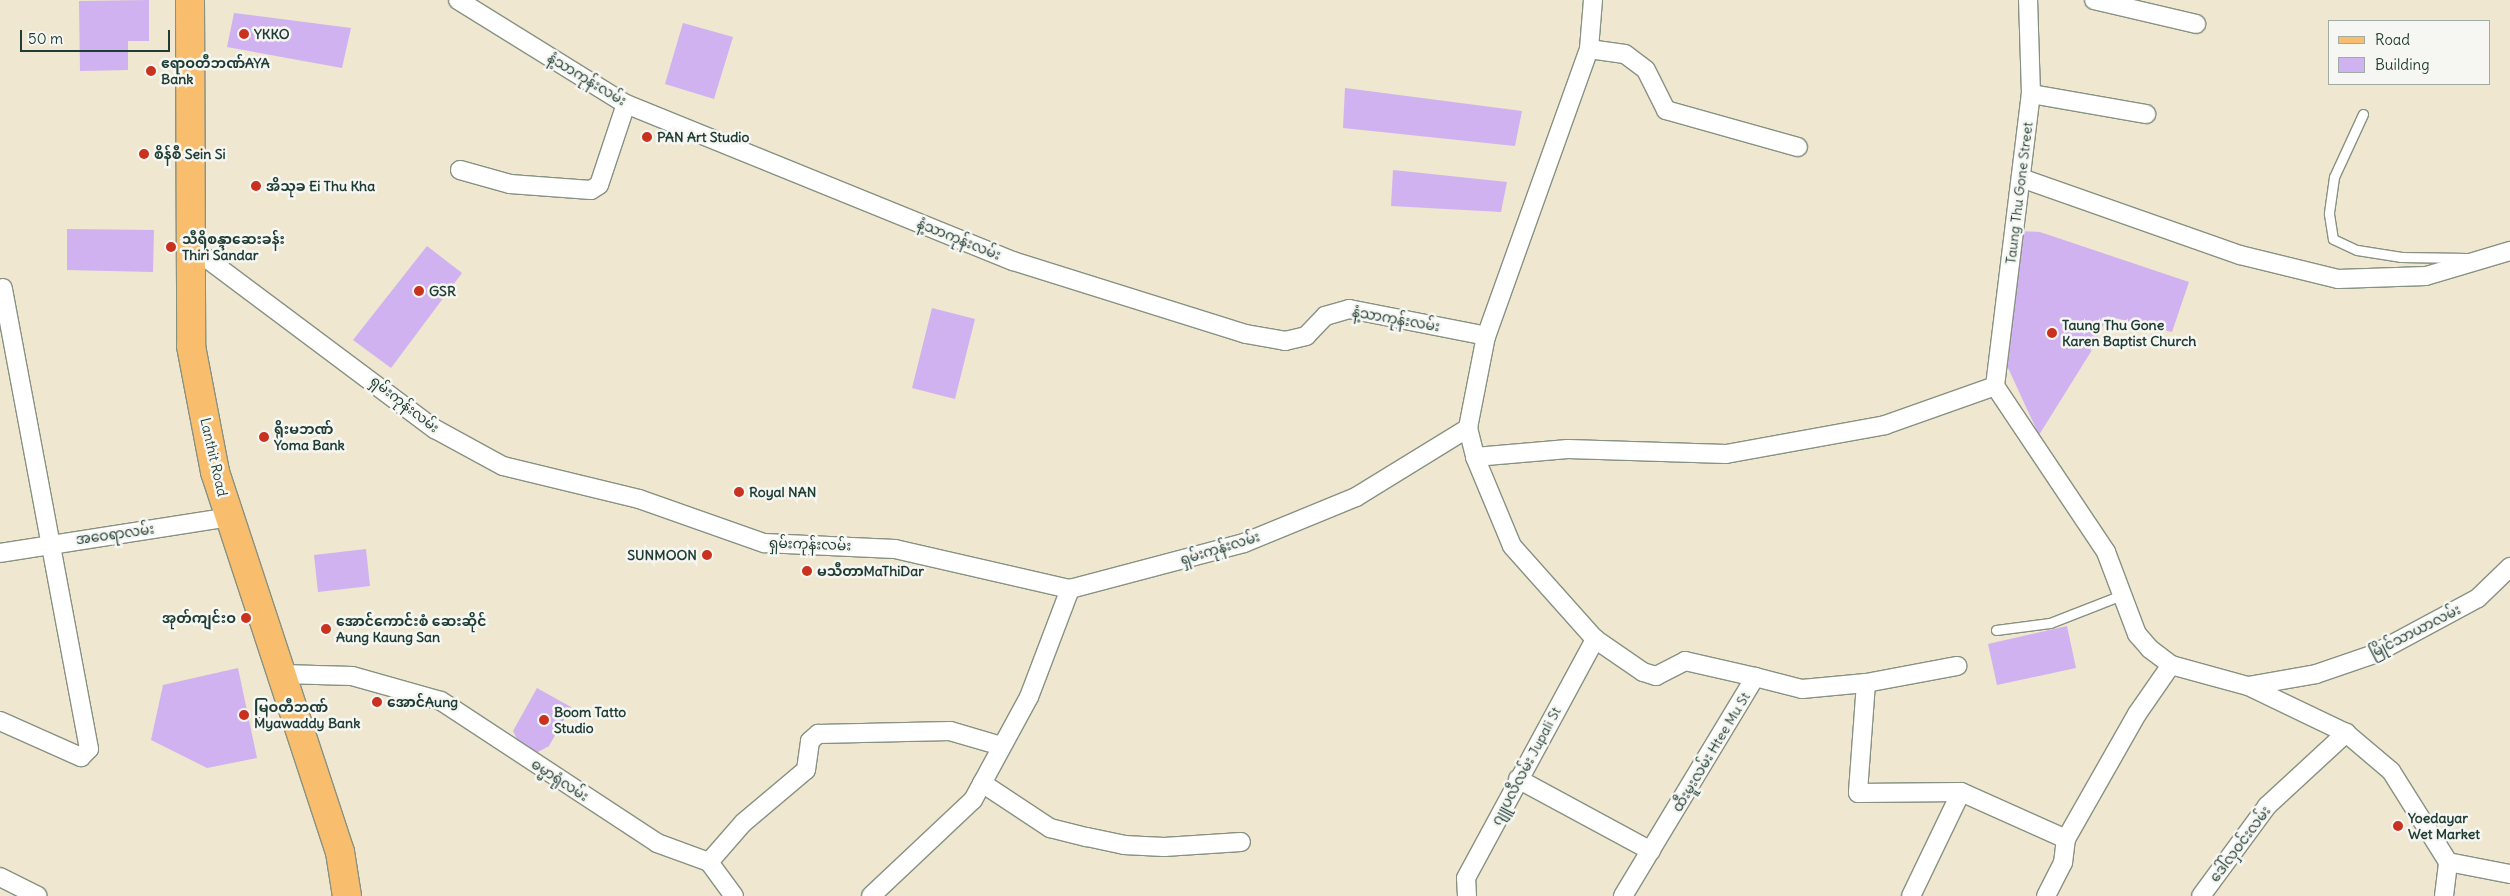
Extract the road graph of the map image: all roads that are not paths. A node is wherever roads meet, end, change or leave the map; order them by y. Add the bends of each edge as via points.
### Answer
1 (190, 0) edge
2 (458, 0) edge
3 (1593, 0) edge
4 (2028, 0) edge
5 (2094, 0) edge
6 (2196, 24) dead end
7 (1588, 49) junction
8 (2031, 94) junction
9 (626, 104) junction
10 (2146, 114) dead end
11 (2363, 114) dead end
12 (1798, 147) dead end
13 (460, 170) dead end
14 (2021, 178) junction
15 (194, 249) junction
16 (2510, 252) edge
17 (2482, 258) junction
18 (3, 288) dead end
19 (1486, 336) junction
20 (1995, 386) junction
21 (1468, 428) junction
22 (1475, 457) junction
23 (230, 517) junction
24 (50, 544) junction
25 (0, 553) edge
26 (2510, 566) edge
27 (1070, 589) junction
28 (2122, 595) junction
29 (1996, 630) dead end
30 (1595, 639) junction
31 (2170, 665) junction
32 (1957, 666) dead end
33 (282, 674) junction
34 (1755, 677) junction
35 (1866, 683) junction
36 (2248, 686) junction
37 (0, 721) edge
38 (2346, 733) junction
39 (1001, 746) junction
40 (1518, 779) junction
41 (982, 783) junction
42 (1961, 792) junction
43 (2066, 839) junction
44 (1241, 842) dead end
45 (1651, 851) junction
46 (708, 862) junction
47 (2448, 862) junction
48 (2510, 874) edge
49 (0, 877) edge
50 (38, 896) edge
51 (347, 896) edge
52 (734, 896) edge
53 (871, 896) edge
54 (1467, 896) edge
55 (1623, 896) edge
56 (1911, 896) edge
57 (2046, 896) edge
58 (2201, 896) edge
59 (2444, 896) edge

1 - 15 main road, Lanthit Road
2 - 9 street, နံ့သာကုန်းလမ်း
3 - 7 street
4 - 8 street, Taung Thu Gone Street
5 - 6 street
7 - 12 street via 1625,54 1646,70 1666,110
7 - 19 street
8 - 10 street
8 - 14 street, Taung Thu Gone Street
9 - 13 street via 599,185 591,190 510,184
9 - 19 street, နံ့သာကုန်းလမ်း via 1012,261 1246,334 1285,341 1306,336 1325,316 1349,309
11 - 17 lane via 2334,177 2329,214 2333,239 2357,250 2401,257
14 - 17 street via 2240,255 2338,279 2426,276
14 - 20 street, Taung Thu Gone Street
15 - 23 main road, Lanthit Road via 191,346 215,472
15 - 27 street, ရှမ်းကုန်းလမ်း via 434,429 502,466 639,499 764,544 895,548
16 - 17 street
18 - 24 street
19 - 21 street
20 - 22 street via 1885,425 1726,454 1568,449
20 - 28 street via 2106,552
21 - 22 street
21 - 27 street, ရှမ်းကုန်းလမ်း via 1356,497 1244,543
22 - 30 street via 1512,546
23 - 24 street, အဝေရာလမ်း
23 - 33 main road, Lanthit Road
24 - 25 street, အဝေရာလမ်း
24 - 37 street via 89,749 81,758
26 - 36 street, မြိုင်သာယာလမ်း via 2478,598 2374,654 2316,674
27 - 39 street via 1029,697
28 - 29 lane via 2050,623
28 - 31 street via 2137,634
30 - 34 street via 1643,672 1656,676 1685,661
30 - 40 street, ဂျူပလီလမ်း Jupali St
31 - 36 street
31 - 43 street via 2136,714
32 - 35 street, ထီးမူးလမ်း Htee Mu St
33 - 46 street, ဓမ္မာရုံလမ်း via 352,676 441,701 658,843
33 - 51 main road, Lanthit Road via 340,852
34 - 35 street, ထီးမူးလမ်း Htee Mu St via 1802,689
34 - 45 street, ထီးမူးလမ်း Htee Mu St
35 - 42 street via 1858,793
36 - 38 street
38 - 47 street via 2391,771
38 - 58 street, ဒေါ်လှဝင်းလမ်း via 2267,806
39 - 41 street
39 - 46 street via 950,731 818,734 810,741 806,770 743,823
40 - 45 street
40 - 54 street, ဂျူပလီလမ်း Jupali St via 1466,878
41 - 44 street via 1050,828 1087,837 1148,846
41 - 53 street via 972,800
42 - 43 street
42 - 56 street
43 - 57 street via 2063,863
45 - 55 street, ထီးမူးလမ်း Htee Mu St
46 - 52 street
47 - 48 street
47 - 59 street
49 - 50 street

